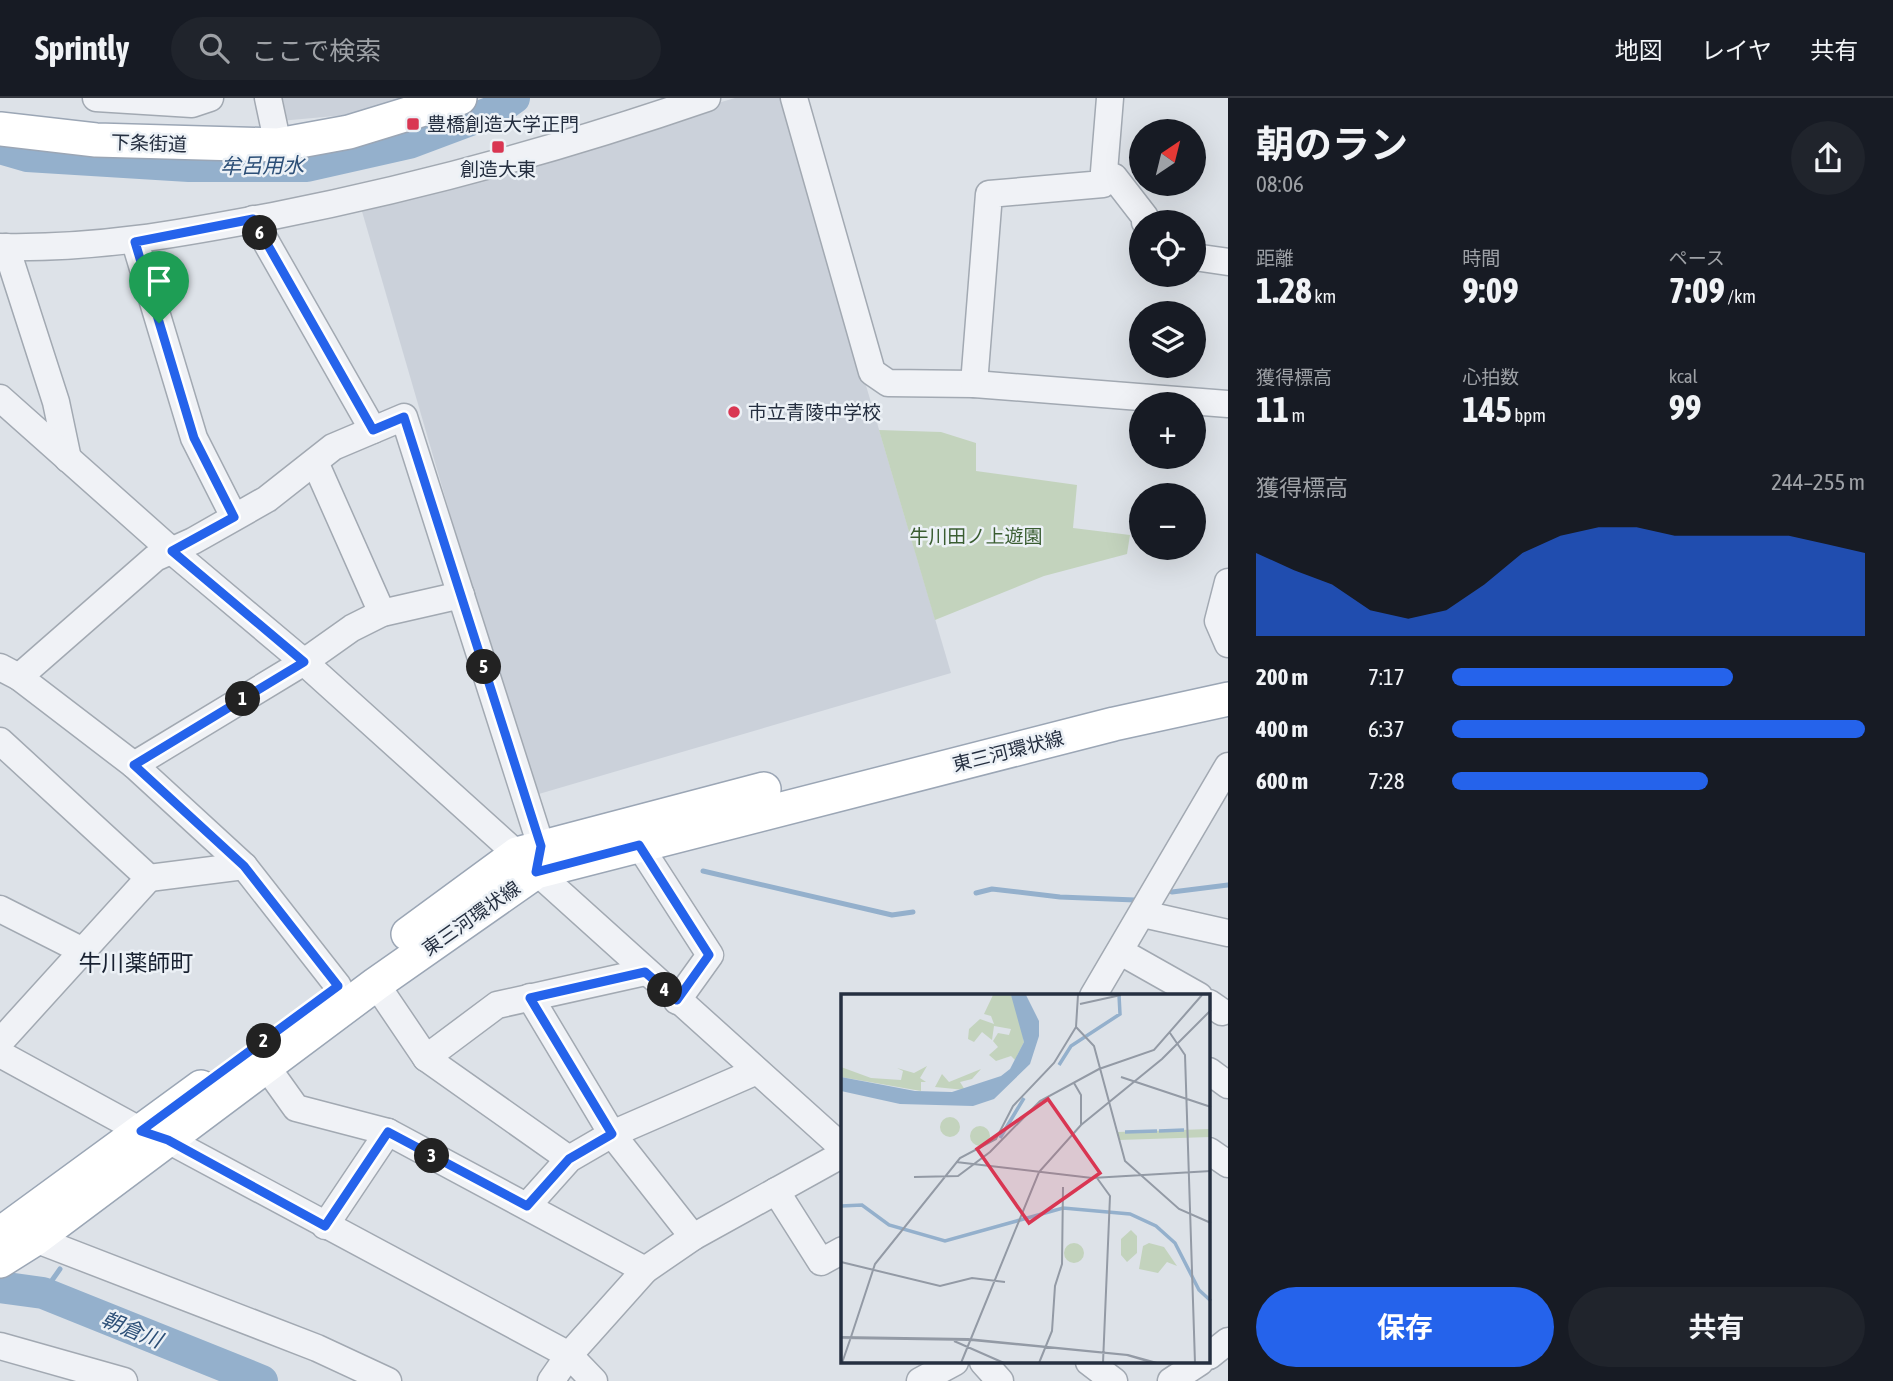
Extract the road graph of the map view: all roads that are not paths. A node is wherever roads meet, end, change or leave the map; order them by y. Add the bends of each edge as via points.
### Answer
1 (96, 98) edge
2 (210, 98) edge
3 (268, 98) edge
4 (460, 98) edge
5 (707, 98) edge
6 (794, 98) edge
7 (1110, 98) edge
8 (0, 129) edge
9 (278, 145) junction
10 (1104, 175) junction
11 (1139, 210) edge
12 (253, 219) junction
13 (135, 242) junction
14 (3, 247) edge
15 (1206, 259) edge
16 (1228, 262) edge
17 (974, 384) junction
18 (0, 398) edge
19 (1228, 404) edge
20 (373, 430) junction
21 (68, 459) junction
22 (315, 462) junction
23 (234, 517) junction
24 (172, 551) junction
25 (1228, 582) edge
26 (461, 595) junction
27 (382, 613) junction
28 (1228, 644) edge
29 (304, 662) junction
30 (9, 672) edge
31 (1228, 675) edge
32 (1228, 699) edge
33 (0, 741) edge
34 (134, 765) junction
35 (1228, 766) edge
36 (639, 845) junction
37 (531, 857) junction
38 (244, 866) junction
39 (149, 878) junction
40 (0, 909) edge
41 (1143, 914) junction
42 (1228, 933) edge
43 (83, 951) junction
44 (1121, 952) junction
45 (645, 972) junction
46 (376, 984) junction
47 (338, 986) junction
48 (1097, 994) edge
49 (1195, 994) edge
50 (530, 998) junction
51 (677, 1000) junction
52 (0, 1042) edge
53 (0, 1054) edge
54 (426, 1058) junction
55 (266, 1066) junction
56 (757, 1072) junction
57 (1210, 1072) edge
58 (1228, 1084) edge
59 (388, 1132) junction
60 (612, 1134) junction
61 (154, 1135) junction
62 (841, 1146) edge
63 (1210, 1152) edge
64 (841, 1155) edge
65 (569, 1159) junction
66 (1228, 1164) edge
67 (776, 1191) junction
68 (527, 1206) junction
69 (325, 1226) junction
70 (693, 1237) junction
71 (10, 1240) edge
72 (841, 1251) edge
73 (645, 1270) junction
74 (1228, 1341) edge
75 (0, 1346) edge
76 (569, 1355) junction
77 (1210, 1355) edge
78 (950, 1364) edge
79 (985, 1364) edge
80 (1092, 1364) edge
81 (1196, 1364) edge
82 (79, 1375) edge
83 (124, 1381) edge
84 (388, 1381) edge
85 (551, 1381) edge
86 (594, 1381) edge
87 (920, 1381) edge
88 (1000, 1381) edge
89 (1114, 1381) edge
90 (1171, 1381) edge

1 - 2 street via 192,104
3 - 9 street
4 - 9 main road, 下条街道 via 349,132
5 - 12 street via 624,127 366,197
6 - 17 street via 872,372 888,383
7 - 10 street
8 - 9 main road, 下条街道 via 96,140
10 - 11 street via 1114,177
10 - 17 street via 1103,184 989,194
12 - 13 street
12 - 20 street
13 - 14 street
13 - 23 street via 194,438
14 - 21 street via 56,402
15 - 16 street
17 - 19 street
18 - 21 street
20 - 22 street via 333,447
20 - 26 street via 404,417
21 - 24 street
22 - 23 street via 267,499
22 - 27 street
23 - 24 street
24 - 29 street
24 - 30 street via 155,558
25 - 28 street via 1218,621
26 - 27 street
26 - 37 street
27 - 29 street
29 - 34 street
29 - 37 street
30 - 34 street
31 - 37 main road, 東三河環状線
32 - 36 main road, 東三河環状線
33 - 39 street
34 - 38 street
35 - 41 street
36 - 37 main road, 東三河環状線
36 - 51 street via 709,955
37 - 45 street
37 - 46 main road, 東三河環状線
37 - 47 main road, 東三河環状線
38 - 39 street
38 - 47 street
39 - 43 street
40 - 43 street
41 - 42 street
41 - 44 street
43 - 52 street
44 - 48 street
44 - 49 street
45 - 50 street
45 - 51 street
46 - 54 street
46 - 55 main road, 東三河環状線
47 - 61 main road, 東三河環状線
50 - 54 street via 497,1005
50 - 60 street
51 - 56 street
53 - 61 street
54 - 65 street
55 - 59 street via 296,1108
55 - 61 main road, 東三河環状線
56 - 60 street
56 - 62 street
57 - 58 street
59 - 68 street
59 - 69 street
60 - 65 street
60 - 70 street
61 - 69 street
61 - 71 main road, 東三河環状線
63 - 66 street
64 - 67 street
65 - 68 street
67 - 70 street
67 - 72 street via 821,1262
68 - 73 street
69 - 76 street
70 - 73 street
71 - 84 street via 317,1348
73 - 76 street
74 - 77 street
75 - 82 street
76 - 85 street
76 - 86 street
78 - 87 street
79 - 88 street
80 - 89 street
81 - 90 street
82 - 83 street

